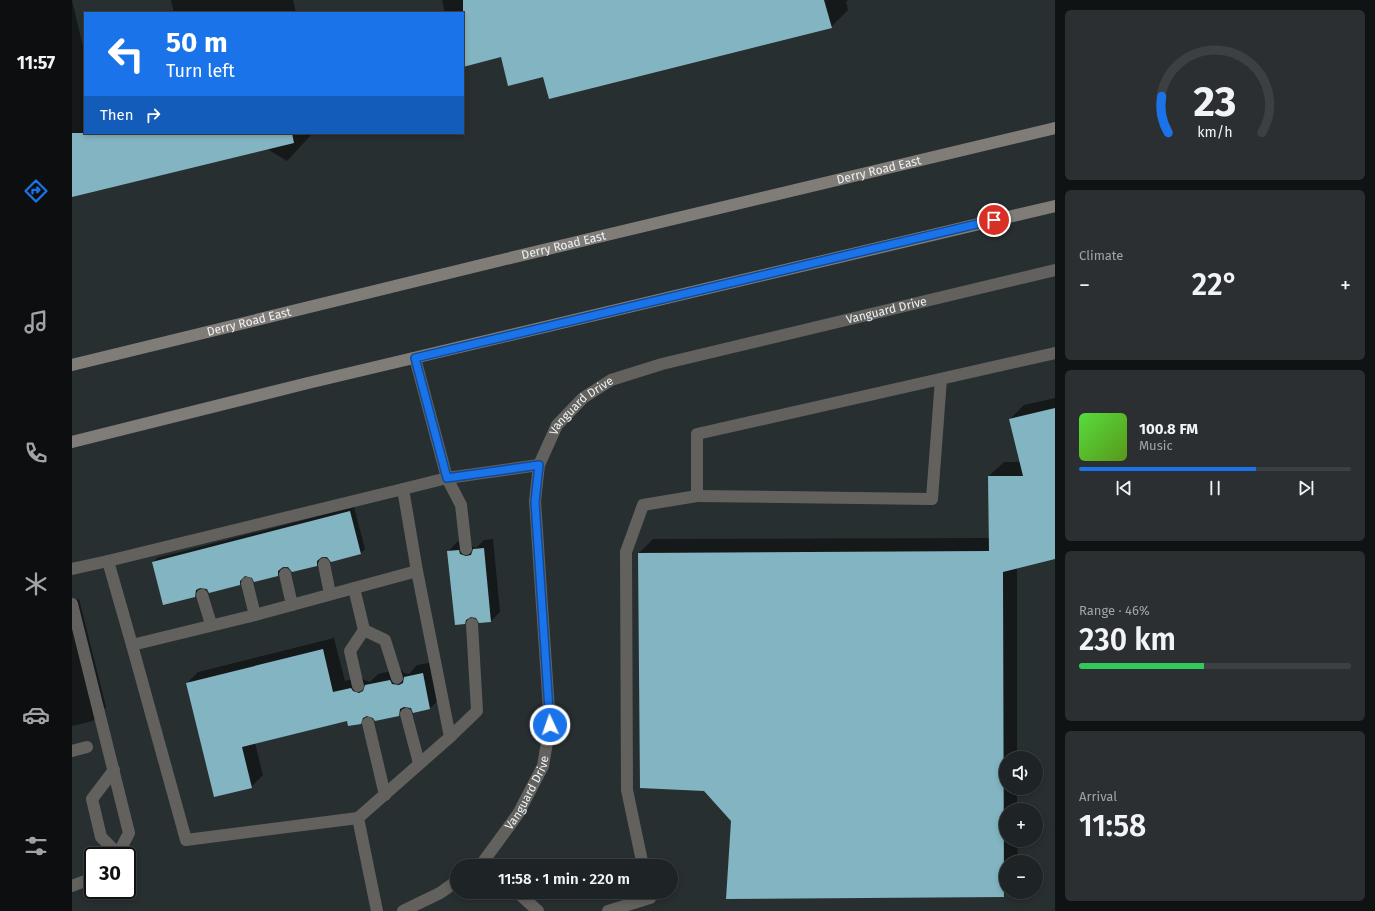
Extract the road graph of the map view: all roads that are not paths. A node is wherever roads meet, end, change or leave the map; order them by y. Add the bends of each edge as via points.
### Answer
1 (1055, 128) edge
2 (1055, 206) edge
3 (1055, 270) edge
4 (1055, 353) edge
5 (415, 358) junction
6 (72, 365) edge
7 (941, 378) junction
8 (72, 442) edge
9 (539, 465) junction
10 (447, 478) junction
11 (403, 489) junction
12 (697, 496) junction
13 (466, 549) dead end
14 (108, 561) junction
15 (324, 564) dead end
16 (72, 569) edge
17 (417, 571) junction
18 (285, 574) dead end
19 (247, 584) dead end
20 (354, 588) junction
21 (330, 594) junction
22 (202, 595) dead end
23 (72, 604) edge
24 (292, 605) junction
25 (255, 615) junction
26 (211, 624) junction
27 (472, 624) dead end
28 (364, 630) junction
29 (132, 645) junction
30 (397, 678) dead end
31 (358, 686) dead end
32 (406, 714) dead end
33 (368, 723) dead end
34 (450, 737) junction
35 (87, 747) dead end
36 (72, 751) edge
37 (419, 763) junction
38 (114, 770) junction
39 (385, 794) junction
40 (358, 818) junction
41 (110, 847) edge
42 (121, 847) edge
43 (487, 859) edge
44 (642, 859) edge
45 (84, 881) edge
46 (72, 886) edge
47 (450, 886) edge
48 (524, 899) edge
49 (647, 899) edge
50 (378, 911) edge
51 (403, 911) edge
52 (538, 911) edge
53 (608, 911) edge

1 - 6 main road, Derry Road East
2 - 5 main road
3 - 9 street, Vanguard Drive via 662,364 611,380 583,398 557,425
4 - 7 street
5 - 8 main road
5 - 10 street
7 - 12 street via 697,434
7 - 12 street via 932,499
9 - 10 street
9 - 43 street, Vanguard Drive via 535,502 550,725 543,766 518,814
10 - 11 street
10 - 13 street via 461,505
11 - 14 street via 312,516 190,546
11 - 17 street
12 - 44 street via 643,505 626,552 627,790
14 - 16 street
14 - 29 street
15 - 21 street
17 - 20 street
17 - 34 street
18 - 24 street
19 - 25 street
20 - 21 street
20 - 28 street
21 - 24 street
22 - 26 street
23 - 38 street
24 - 25 street
25 - 26 street
26 - 29 street
27 - 34 street via 477,711
28 - 30 street via 385,640
28 - 31 street via 350,651
29 - 40 street via 186,840
32 - 37 street
33 - 39 street
34 - 37 street
35 - 36 street
37 - 39 street
38 - 41 street via 92,799 101,837
38 - 42 street via 129,833
39 - 40 street
40 - 50 street
45 - 46 street
47 - 51 street
48 - 52 street
49 - 53 street

